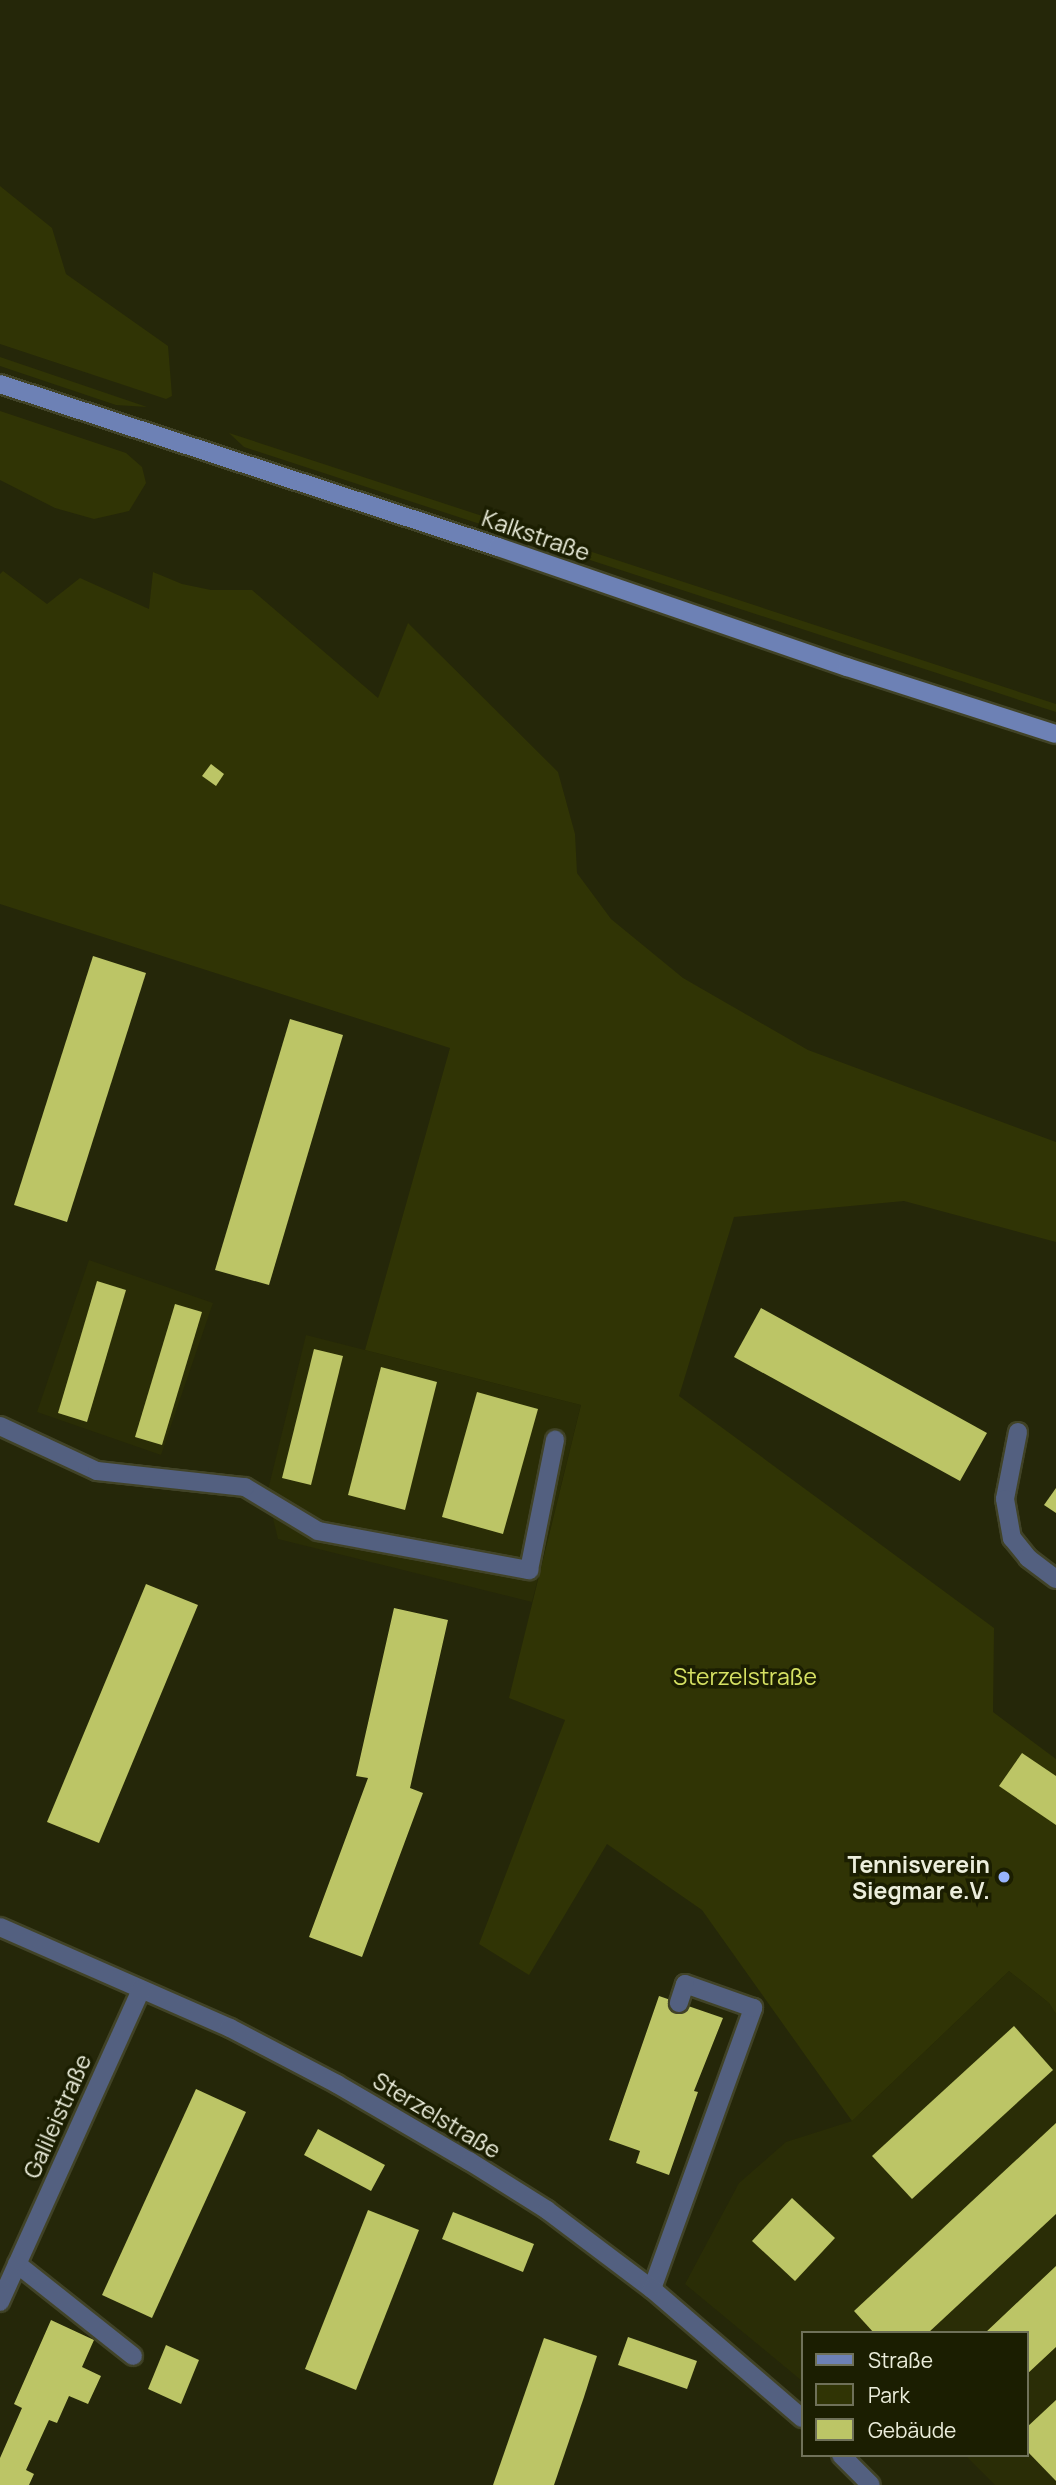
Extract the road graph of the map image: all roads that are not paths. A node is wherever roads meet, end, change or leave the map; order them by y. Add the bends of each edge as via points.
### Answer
1 (0, 384) edge
2 (1056, 734) edge
3 (0, 1426) edge
4 (1018, 1432) dead end
5 (555, 1440) dead end
6 (1056, 1579) edge
7 (0, 1927) edge
8 (141, 1989) junction
9 (679, 2003) dead end
10 (17, 2264) junction
11 (652, 2289) junction
12 (0, 2302) edge
13 (133, 2356) dead end
14 (800, 2416) edge
15 (843, 2457) edge
16 (872, 2485) edge

1 - 2 main road, Kalkstraße
3 - 5 street via 97,1471 245,1487 318,1531 529,1570
4 - 6 street via 1005,1499 1012,1538 1028,1558
7 - 8 street, Sterzelstraße
8 - 10 street, Galileistraße
8 - 11 street, Sterzelstraße via 242,2034 469,2161 547,2210
9 - 11 street via 685,1984 753,2008
10 - 12 street, Galileistraße
10 - 13 street
11 - 14 street, Sterzelstraße
15 - 16 street

